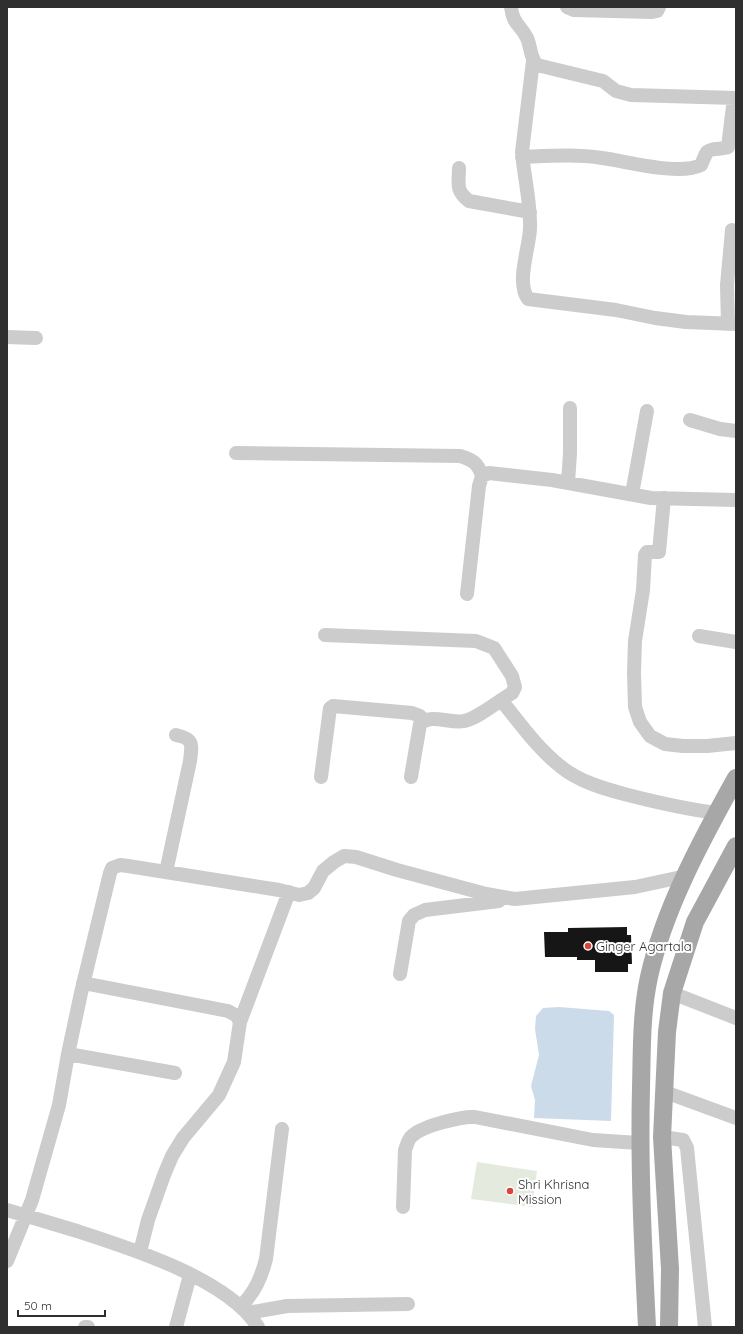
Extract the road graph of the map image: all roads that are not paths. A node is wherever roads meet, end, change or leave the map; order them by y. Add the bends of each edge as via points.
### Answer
1 (512, 7) edge
2 (567, 7) edge
3 (659, 7) edge
4 (533, 61) junction
5 (735, 98) edge
6 (522, 157) junction
7 (459, 168) dead end
8 (530, 212) junction
9 (732, 230) dead end
10 (732, 324) edge
11 (7, 336) edge
12 (36, 338) dead end
13 (570, 408) dead end
14 (647, 411) dead end
15 (690, 420) dead end
16 (736, 431) edge
17 (236, 453) dead end
18 (482, 476) junction
19 (568, 483) junction
20 (632, 494) junction
21 (664, 498) junction
22 (736, 500) edge
23 (468, 594) dead end
24 (325, 635) dead end
25 (699, 636) dead end
26 (736, 642) edge
27 (501, 700) junction
28 (424, 721) junction
29 (176, 734) dead end
30 (736, 743) edge
31 (320, 777) dead end
32 (411, 778) dead end
33 (736, 778) edge
34 (717, 813) junction
35 (736, 846) edge
36 (166, 872) junction
37 (686, 876) junction
38 (289, 892) junction
39 (515, 899) junction
40 (400, 974) dead end
41 (83, 983) junction
42 (672, 993) junction
43 (736, 1018) edge
44 (240, 1022) junction
45 (68, 1054) junction
46 (175, 1073) dead end
47 (665, 1092) junction
48 (736, 1118) edge
49 (282, 1130) dead end
50 (662, 1137) junction
51 (640, 1143) junction
52 (403, 1207) dead end
53 (7, 1210) edge
54 (26, 1215) junction
55 (140, 1252) junction
56 (7, 1261) edge
57 (670, 1268) junction
58 (644, 1273) junction
59 (190, 1274) junction
60 (408, 1304) dead end
61 (244, 1310) junction
62 (176, 1327) edge
63 (258, 1327) edge
64 (647, 1327) edge
65 (669, 1327) edge
66 (705, 1327) edge

1 - 4 street via 516,24 527,37
2 - 3 street via 574,10 652,12
4 - 5 street via 544,68 603,81 616,91 631,95
4 - 6 street
5 - 6 street via 728,147 710,150 701,165 690,169 647,166 601,158
6 - 8 street
7 - 8 street via 460,191 469,201
8 - 10 street via 523,282 528,299 686,322
9 - 10 street via 727,285
11 - 12 street
13 - 19 street
14 - 20 street
15 - 16 street
17 - 18 street via 460,456 471,460 479,467
18 - 19 street via 489,473
18 - 23 street
19 - 20 street
20 - 21 street
21 - 22 street
21 - 30 street via 659,552 647,552 645,555 643,590 635,641 635,707 640,722 650,736 665,744 707,746
24 - 27 street via 476,641 494,648 515,681 512,692
25 - 26 street
27 - 28 street via 465,721
27 - 34 street via 560,767 582,780 653,802
28 - 31 street via 412,713 333,706 330,708
28 - 32 street via 420,724
29 - 36 street via 190,740 192,746
33 - 34 main road
34 - 37 main road
35 - 42 main road via 695,922
36 - 38 street
36 - 41 street via 120,865 112,868
37 - 39 street via 635,887
37 - 51 main road via 658,945 642,1012
38 - 39 street via 299,895 308,893 323,872 344,856 356,857 486,894
38 - 44 street
39 - 40 street via 425,910 414,915 409,921
41 - 44 street via 228,1011 237,1016
41 - 45 street
42 - 43 street
42 - 47 main road via 667,1032
44 - 55 street via 234,1062 228,1076 219,1095 183,1138 172,1156
45 - 46 street
45 - 54 street via 58,1105
47 - 48 street
47 - 50 main road
49 - 61 street via 266,1259 256,1288
50 - 57 main road
50 - 66 street via 682,1140 687,1148
51 - 52 street via 593,1140 475,1116 445,1122 422,1130 411,1136 408,1142 405,1150
51 - 58 main road
53 - 54 street
54 - 55 street
54 - 56 street
55 - 59 street
57 - 58 main road
57 - 65 main road
58 - 64 main road
59 - 61 street via 212,1286
59 - 62 street
60 - 61 street via 287,1306
61 - 63 street

